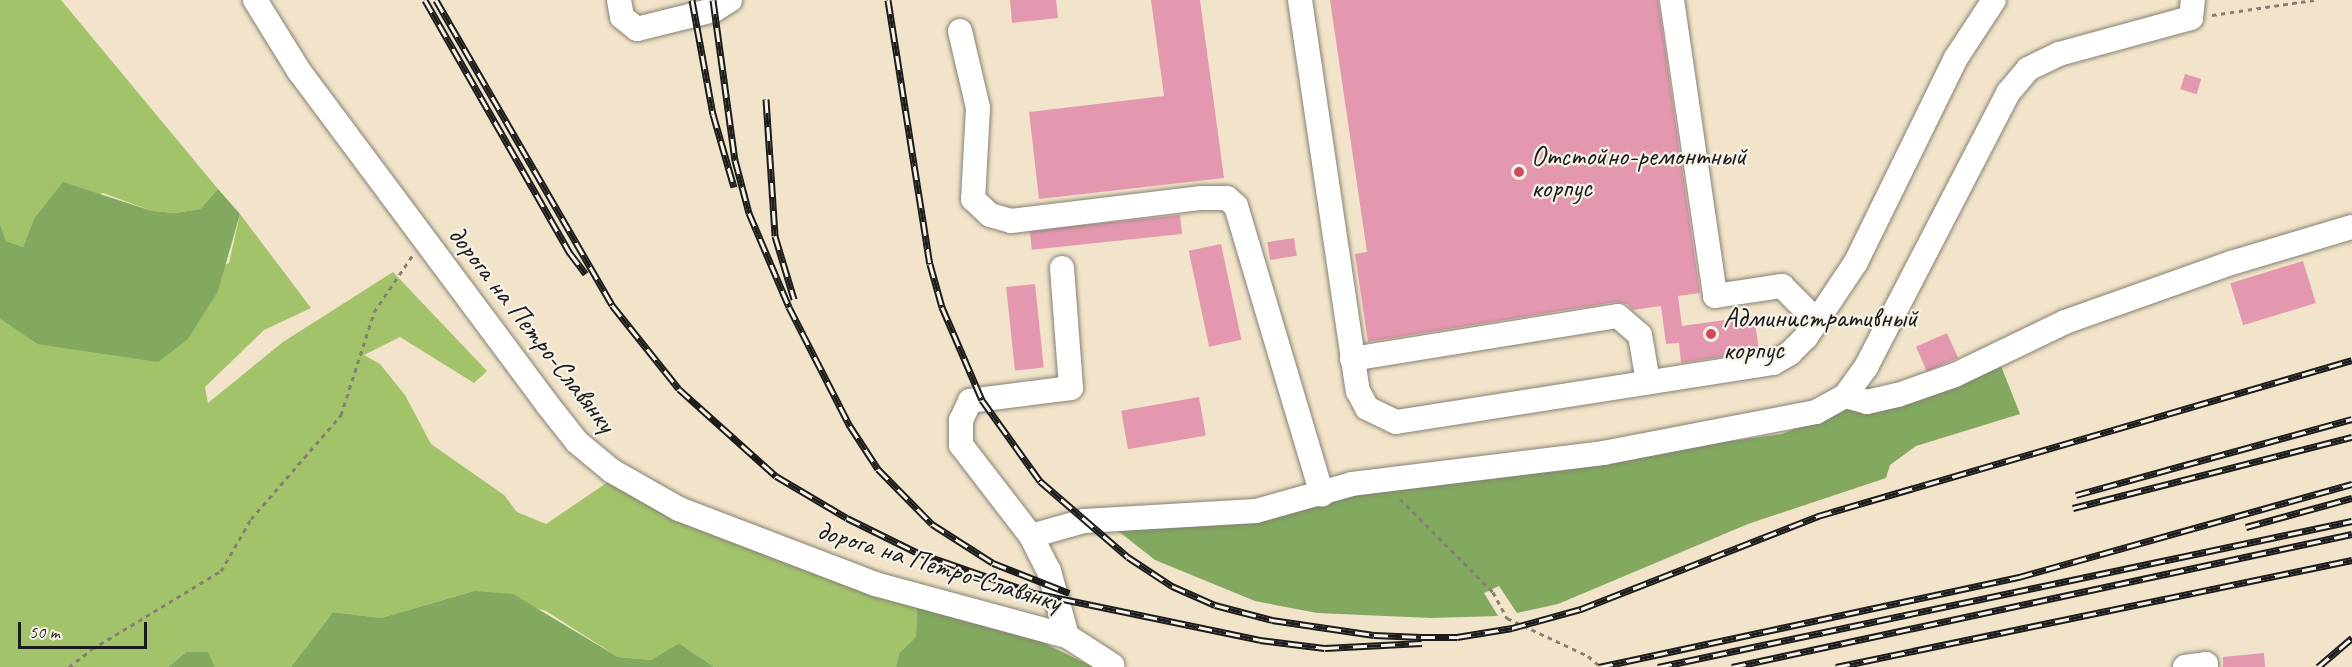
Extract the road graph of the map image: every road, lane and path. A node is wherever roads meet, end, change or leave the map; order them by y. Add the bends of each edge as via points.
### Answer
1 (255, 0) edge
2 (619, 0) edge
3 (730, 0) edge
4 (1300, 0) edge
5 (1672, 0) edge
6 (1994, 0) edge
7 (2314, 0) edge
8 (2192, 9) edge
9 (960, 31) dead end
10 (2352, 226) edge
11 (423, 240) junction
12 (1062, 268) dead end
13 (1817, 321) junction
14 (1352, 359) junction
15 (1648, 382) junction
16 (1845, 396) junction
17 (1382, 480) junction
18 (1322, 494) junction
19 (1032, 536) junction
20 (1067, 636) junction
21 (1112, 665) dead end
22 (69, 667) edge
23 (1600, 667) edge
24 (2185, 667) edge
25 (2206, 667) edge

1 - 11 street, дорога на Петро-Славянку via 299,71
2 - 3 street via 622,17 637,29 714,10
4 - 14 street
5 - 13 street via 1715,296 1782,286
6 - 13 street via 1969,34 1856,262
7 - 8 path
8 - 16 street via 2059,54 2028,69 2008,93 1866,367
9 - 18 street via 978,108 973,199 990,215 1011,221 1202,198 1227,198 1236,206
10 - 16 street via 2231,263 2065,322 1955,375 1898,395 1867,402
11 - 20 street, дорога на Петро-Славянку via 578,442 641,489 679,509 875,584
11 - 22 path via 374,312 341,415 251,519 221,571
12 - 19 street via 1071,388 970,401 961,420 961,445
13 - 15 street via 1790,353 1773,363
14 - 15 street via 1358,391 1367,408 1396,422
14 - 15 street via 1618,316 1640,335
16 - 17 street via 1816,412 1770,423 1603,453
17 - 18 street
17 - 23 path via 1493,592 1507,618 1588,656
18 - 19 street via 1257,511 1084,521
19 - 20 street via 1048,571
20 - 21 street, дорога на Петро-Славянку
24 - 25 street

